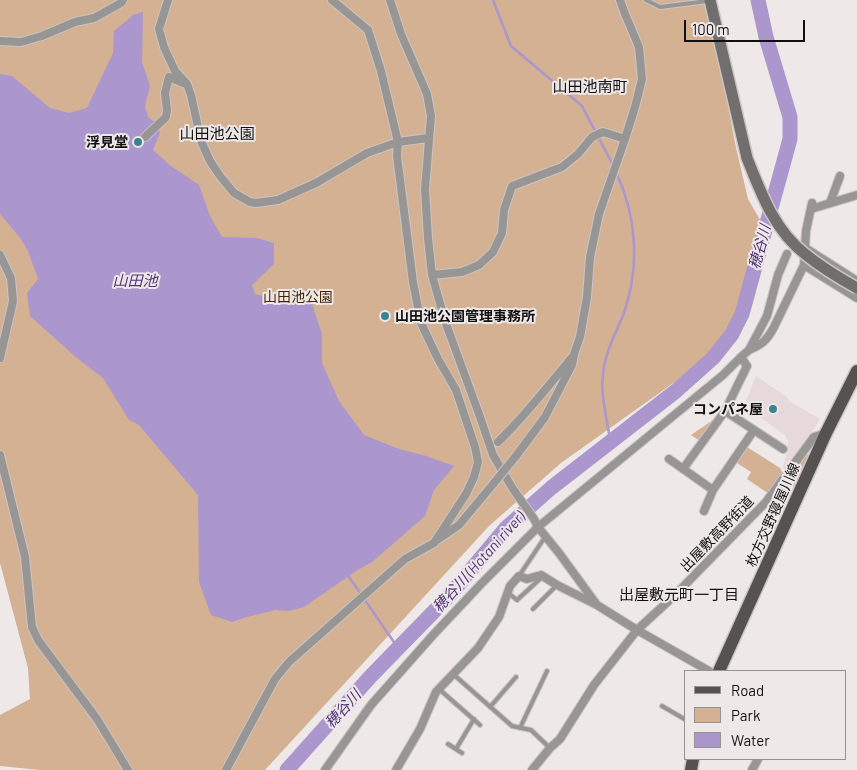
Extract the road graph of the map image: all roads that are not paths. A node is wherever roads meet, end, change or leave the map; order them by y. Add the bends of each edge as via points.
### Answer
1 (124, 0) edge
2 (168, 0) edge
3 (332, 0) edge
4 (390, 0) edge
5 (620, 0) edge
6 (646, 0) edge
7 (710, 0) edge
8 (0, 42) edge
9 (187, 84) junction
10 (145, 137) dead end
11 (428, 138) junction
12 (625, 139) junction
13 (398, 142) junction
14 (840, 176) dead end
15 (857, 195) edge
16 (830, 203) junction
17 (805, 248) junction
18 (0, 254) edge
19 (787, 254) dead end
20 (804, 265) junction
21 (432, 275) junction
22 (857, 281) edge
23 (857, 288) edge
24 (857, 298) edge
25 (749, 350) junction
26 (574, 354) junction
27 (741, 356) junction
28 (0, 358) edge
29 (857, 371) edge
30 (725, 411) junction
31 (754, 430) junction
32 (826, 433) junction
33 (498, 442) dead end
34 (783, 450) dead end
35 (0, 456) edge
36 (669, 459) dead end
37 (683, 469) junction
38 (713, 490) junction
39 (704, 511) dead end
40 (538, 527) junction
41 (546, 537) junction
42 (434, 543) junction
43 (519, 576) junction
44 (542, 576) junction
45 (557, 585) junction
46 (508, 592) junction
47 (597, 605) junction
48 (533, 609) dead end
49 (637, 630) junction
50 (707, 670) edge
51 (719, 670) edge
52 (547, 671) dead end
53 (453, 674) junction
54 (516, 677) dead end
55 (439, 689) junction
56 (662, 706) dead end
57 (490, 707) junction
58 (474, 719) junction
59 (684, 719) edge
60 (480, 725) dead end
61 (520, 728) junction
62 (448, 744) dead end
63 (550, 748) junction
64 (456, 749) junction
65 (462, 753) dead end
66 (128, 770) edge
67 (226, 770) edge
68 (325, 770) edge
69 (396, 770) edge
70 (532, 770) edge

1 - 8 street via 94,18 42,36 21,42
2 - 9 street via 159,29 175,71
3 - 13 street via 368,30
4 - 11 street via 427,94 431,116
5 - 12 street via 639,47 642,79
6 - 7 lane via 660,7
7 - 23 street, bridge via 747,158 764,200 781,229 804,254
9 - 10 street via 169,77 165,93 166,117
9 - 13 street via 201,141 210,160 234,192 250,202 278,200 316,183 367,153
11 - 13 street
11 - 21 street via 425,189
12 - 21 street via 601,132 562,167 512,186 504,210 502,233 493,252 479,265 462,272
12 - 26 street via 599,214 590,257 586,305
13 - 42 street via 413,282 421,323 456,390 478,462 466,494
14 - 16 street
15 - 16 street
16 - 17 street via 811,206
17 - 20 street
17 - 22 street
18 - 28 street via 10,278 13,301
19 - 25 street via 768,316
20 - 24 street
20 - 25 street via 769,336 761,345
21 - 40 street via 445,322 493,455
25 - 27 street
26 - 33 street
26 - 42 street, bridge via 572,365 545,416 516,456 460,525
27 - 30 street via 747,366
27 - 40 street via 723,375
29 - 32 main road, 枚方交野寝屋川線
30 - 31 street
30 - 37 street
31 - 34 street
31 - 38 street
32 - 49 street, 出屋敷高野街道 via 814,437 766,502
32 - 51 main road, 枚方交野寝屋川線
35 - 66 street via 25,557 32,627 38,640 97,719
36 - 37 street
37 - 38 street
38 - 39 street
40 - 41 street
40 - 68 street via 371,705
41 - 43 lane
41 - 47 street
42 - 67 street via 405,560 289,662 275,679
43 - 44 street via 527,579
43 - 46 street
44 - 45 street
44 - 46 lane via 517,600
45 - 47 street
45 - 48 lane
46 - 53 street via 499,617 478,648
47 - 49 street
49 - 50 street
49 - 63 street, 出屋敷高野街道 via 594,685 560,740
52 - 61 lane
53 - 55 street
53 - 57 lane
54 - 57 lane
55 - 58 lane
55 - 69 street
56 - 59 lane
57 - 61 lane via 512,726
58 - 60 lane
58 - 64 lane
61 - 63 lane via 532,730
62 - 64 lane
63 - 70 street, 出屋敷高野街道
64 - 65 lane

